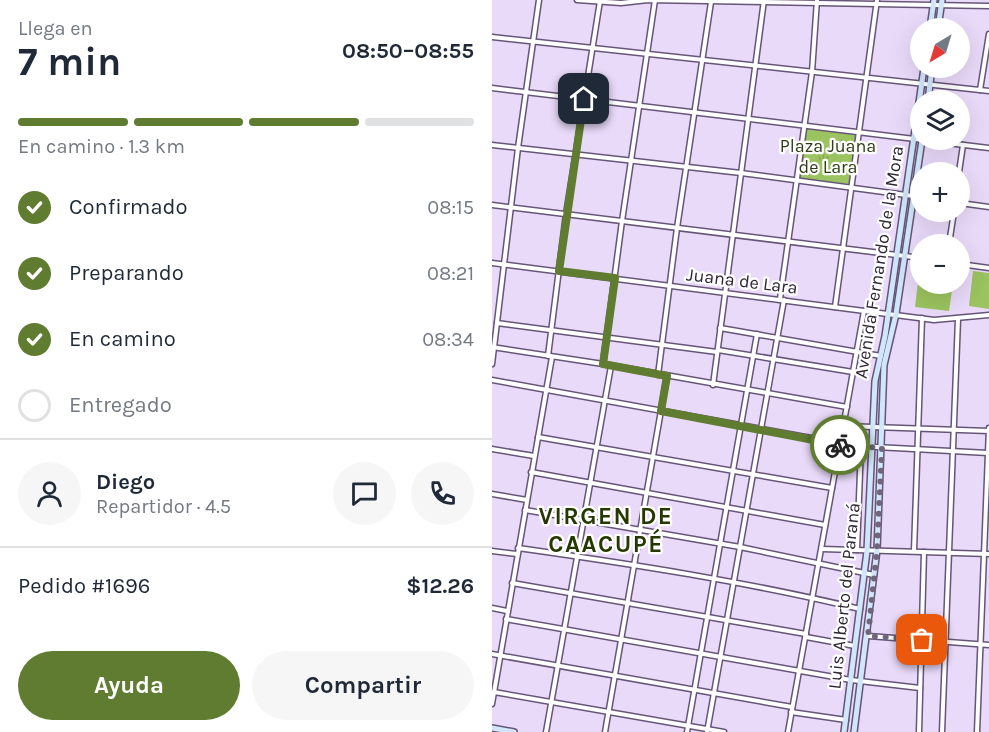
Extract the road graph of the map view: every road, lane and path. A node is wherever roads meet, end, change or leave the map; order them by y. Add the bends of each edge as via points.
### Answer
1 (539, 0) edge
2 (577, 0) edge
3 (655, 0) edge
4 (600, 1) edge
5 (713, 1) edge
6 (764, 1) edge
7 (817, 2) edge
8 (877, 2) edge
9 (933, 3) edge
10 (941, 3) edge
11 (989, 6) edge
12 (931, 18) edge
13 (939, 18) edge
14 (989, 34) edge
15 (492, 37) edge
16 (533, 41) junction
17 (592, 48) junction
18 (648, 54) junction
19 (702, 60) junction
20 (756, 66) junction
21 (812, 72) junction
22 (867, 78) junction
23 (923, 78) edge
24 (931, 78) edge
25 (922, 84) junction
26 (930, 85) junction
27 (492, 88) edge
28 (921, 90) edge
29 (929, 90) edge
30 (980, 90) junction
31 (989, 91) edge
32 (526, 92) junction
33 (584, 99) junction
34 (640, 105) junction
35 (694, 111) junction
36 (748, 118) junction
37 (804, 125) junction
38 (858, 132) junction
39 (910, 139) edge
40 (492, 145) edge
41 (970, 146) edge
42 (518, 148) junction
43 (989, 148) edge
44 (911, 150) edge
45 (576, 154) junction
46 (631, 160) junction
47 (686, 167) junction
48 (741, 173) junction
49 (796, 181) junction
50 (851, 188) junction
51 (905, 195) junction
52 (910, 196) edge
53 (970, 204) edge
54 (492, 205) edge
55 (511, 207) junction
56 (989, 207) edge
57 (566, 214) junction
58 (622, 221) junction
59 (910, 222) edge
60 (677, 228) junction
61 (732, 235) junction
62 (788, 242) junction
63 (842, 248) junction
64 (897, 255) junction
65 (905, 256) junction
66 (910, 257) edge
67 (492, 262) edge
68 (504, 264) junction
69 (970, 265) edge
70 (989, 268) edge
71 (559, 271) junction
72 (615, 278) junction
73 (670, 285) junction
74 (725, 292) junction
75 (782, 299) junction
76 (835, 307) junction
77 (864, 311) junction
78 (888, 314) junction
79 (896, 314) junction
80 (989, 315) edge
81 (922, 318) junction
82 (958, 319) junction
83 (496, 323) junction
84 (720, 328) junction
85 (552, 331) junction
86 (757, 334) junction
87 (607, 338) junction
88 (776, 338) junction
89 (662, 345) junction
90 (493, 347) edge
91 (718, 351) junction
92 (857, 351) junction
93 (754, 355) junction
94 (550, 356) junction
95 (880, 356) junction
96 (773, 358) junction
97 (492, 364) edge
98 (603, 364) junction
99 (611, 366) junction
100 (853, 372) junction
101 (658, 375) junction
102 (667, 376) junction
103 (492, 380) edge
104 (713, 385) junction
105 (546, 390) junction
106 (748, 390) junction
107 (766, 393) junction
108 (604, 401) junction
109 (847, 407) junction
110 (661, 411) junction
111 (742, 425) junction
112 (844, 426) junction
113 (873, 426) junction
114 (883, 427) junction
115 (918, 428) junction
116 (760, 429) junction
117 (954, 429) junction
118 (989, 429) edge
119 (538, 436) junction
120 (839, 444) junction
121 (596, 446) junction
122 (861, 446) junction
123 (872, 447) junction
124 (882, 448) junction
125 (492, 449) edge
126 (918, 450) junction
127 (953, 452) junction
128 (988, 453) edge
129 (534, 456) junction
130 (653, 457) junction
131 (734, 471) junction
132 (531, 472) junction
133 (752, 474) junction
134 (589, 483) junction
135 (832, 488) junction
136 (647, 493) junction
137 (492, 494) edge
138 (527, 500) junction
139 (728, 508) junction
140 (525, 510) junction
141 (746, 511) junction
142 (583, 520) junction
143 (825, 525) junction
144 (641, 530) junction
145 (721, 544) junction
146 (740, 547) junction
147 (518, 548) junction
148 (822, 549) junction
149 (492, 550) edge
150 (877, 550) junction
151 (857, 551) junction
152 (867, 551) junction
153 (914, 551) junction
154 (924, 552) junction
155 (949, 553) junction
156 (517, 554) junction
157 (987, 554) edge
158 (576, 556) junction
159 (819, 563) junction
160 (634, 566) junction
161 (864, 574) junction
162 (874, 575) junction
163 (714, 580) junction
164 (512, 583) junction
165 (734, 584) junction
166 (570, 593) junction
167 (812, 598) junction
168 (628, 603) junction
169 (492, 608) edge
170 (860, 610) junction
171 (507, 611) junction
172 (708, 617) junction
173 (506, 619) junction
174 (727, 620) junction
175 (563, 629) junction
176 (806, 636) junction
177 (868, 636) junction
178 (621, 639) junction
179 (922, 640) junction
180 (946, 642) junction
181 (980, 645) junction
182 (989, 645) edge
183 (855, 646) junction
184 (701, 653) junction
185 (492, 654) edge
186 (500, 655) junction
187 (721, 656) junction
188 (557, 665) junction
189 (799, 672) junction
190 (615, 675) junction
191 (851, 680) junction
192 (861, 681) junction
193 (920, 688) junction
194 (695, 689) junction
195 (494, 692) junction
196 (714, 693) junction
197 (551, 701) junction
198 (492, 704) edge
199 (792, 709) junction
200 (609, 711) junction
201 (846, 720) junction
202 (688, 725) junction
203 (492, 728) edge
204 (707, 730) edge
205 (514, 732) edge
206 (546, 732) edge
207 (605, 732) edge
208 (687, 732) edge
209 (724, 732) edge
210 (788, 732) edge
211 (844, 732) edge
212 (854, 732) edge
213 (919, 732) edge
214 (942, 732) edge
215 (977, 732) edge

1 - 16 street
2 - 4 street
3 - 4 street
3 - 5 street
3 - 18 street
4 - 17 street
5 - 6 street
5 - 19 street
6 - 7 street
6 - 20 street
7 - 8 street
7 - 21 street
8 - 9 street
8 - 22 street
9 - 10 street
9 - 12 main road
10 - 11 street
10 - 13 main road
14 - 30 street
15 - 16 street
16 - 17 street
16 - 32 street
17 - 18 street
17 - 33 street
18 - 19 street
18 - 34 street
19 - 20 street
19 - 35 street
20 - 21 street
20 - 36 street
21 - 22 street
21 - 37 street
22 - 25 street
22 - 38 street
23 - 25 main road, Avenida Fernando de la Mora
24 - 26 main road
25 - 26 street
25 - 28 main road, Avenida Fernando de la Mora
26 - 29 main road
26 - 30 street
27 - 32 street
30 - 31 street
32 - 33 street
32 - 42 street
33 - 34 street
33 - 45 street
34 - 35 street
34 - 46 street
35 - 36 street
35 - 47 street
36 - 37 street
36 - 48 street
37 - 38 street
37 - 49 street
38 - 39 street
38 - 50 street
40 - 42 street
41 - 43 street
42 - 45 street
42 - 55 street
44 - 51 main road, Avenida Fernando de la Mora
45 - 46 street
45 - 57 street
46 - 47 street
46 - 58 street
47 - 48 street
47 - 60 street
48 - 49 street
48 - 61 street
49 - 50 street
49 - 62 street
50 - 51 street
50 - 63 street
51 - 52 street
51 - 64 main road, Avenida Fernando de la Mora
53 - 56 street
54 - 55 street
55 - 57 street
55 - 68 street
57 - 58 street
57 - 71 street
58 - 60 street
58 - 72 street
59 - 65 main road, Avenida Fernando de la Mora
60 - 61 street
60 - 73 street
61 - 62 street
61 - 74 street
62 - 63 street
62 - 75 street
63 - 64 street
63 - 76 street
64 - 65 street
64 - 78 main road, Avenida Fernando de la Mora
65 - 66 street
65 - 79 main road, Avenida Fernando de la Mora
67 - 68 street, Juana de Lara
68 - 71 street, Juana de Lara
68 - 83 street
69 - 70 street
71 - 72 street, Juana de Lara
71 - 85 street
72 - 73 street, Juana de Lara
72 - 87 street
73 - 74 street, Juana de Lara
73 - 89 street
74 - 75 street, Juana de Lara
74 - 84 street
75 - 76 street, Juana de Lara
75 - 88 street
76 - 77 street, Juana de Lara
77 - 78 street, Juana de Lara
77 - 92 street
78 - 79 street, Juana de Lara
78 - 95 main road, Avenida Fernando de la Mora
79 - 81 street, Juana de Lara
79 - 114 main road, Avenida Fernando de la Mora via 885,365
80 - 82 street, Juana de Lara
81 - 82 street, Juana de Lara
81 - 115 street
82 - 117 street
83 - 85 street
83 - 90 street
84 - 86 street
84 - 91 street
85 - 87 street
85 - 94 street
86 - 88 street
86 - 93 street
87 - 89 street
87 - 98 street
88 - 92 street
88 - 96 street
89 - 91 street
89 - 101 street
90 - 94 street
90 - 97 street
91 - 93 street
91 - 104 street
92 - 95 street
92 - 100 street
93 - 96 street
93 - 106 street
94 - 98 street
94 - 105 street
95 - 113 main road, Avenida Fernando de la Mora via 874,381
96 - 100 street
96 - 107 street
98 - 99 street
99 - 101 street
99 - 108 street
100 - 109 street
101 - 102 street
102 - 104 street
102 - 110 street
103 - 105 street
104 - 106 street
105 - 108 street
105 - 119 street
106 - 107 street
106 - 111 street
107 - 109 street
107 - 116 street
108 - 110 street
108 - 121 street
109 - 112 street
110 - 111 street
110 - 130 street
111 - 116 street
111 - 131 street
112 - 113 street
112 - 120 street
113 - 114 street
113 - 123 main road, Luis Alberto del Paraná
114 - 115 street
114 - 124 main road, Avenida Fernando de la Mora
115 - 117 street
115 - 126 street
116 - 120 street
116 - 133 street
117 - 118 street
117 - 127 street
118 - 128 street
119 - 121 street
119 - 129 street
120 - 122 street
120 - 135 street
121 - 130 street
121 - 134 street
122 - 123 street
122 - 151 street
123 - 124 street
123 - 152 main road, Luis Alberto del Paraná
124 - 126 street
124 - 150 main road, Avenida Fernando de la Mora
125 - 129 street
126 - 127 street
126 - 153 street
127 - 128 street
127 - 155 street
128 - 157 street
129 - 132 street
130 - 131 street
130 - 136 street
131 - 133 street
131 - 139 street
132 - 134 street
132 - 138 street
133 - 135 street
133 - 141 street
134 - 136 street
134 - 142 street
135 - 143 street
136 - 139 street
136 - 144 street
137 - 138 street
138 - 140 street
139 - 141 street
139 - 145 street
140 - 142 street
140 - 147 street
141 - 143 street
141 - 146 street
142 - 144 street
142 - 158 street
143 - 148 street
144 - 145 street
144 - 160 street
145 - 146 street
145 - 163 street
146 - 159 street
146 - 165 street
147 - 156 street
147 - 158 street
148 - 151 street
148 - 159 street
149 - 156 street
150 - 152 street
150 - 153 street
150 - 162 main road, Avenida Fernando de la Mora
151 - 152 street
152 - 161 main road, Luis Alberto del Paraná
153 - 154 street
154 - 155 street
154 - 179 street
155 - 157 street
155 - 180 street
156 - 164 street
157 - 181 street
158 - 160 street
158 - 166 street
159 - 161 street
159 - 167 street
160 - 163 street
160 - 168 street
161 - 162 street
161 - 170 main road, Luis Alberto del Paraná
162 - 177 main road, Avenida Fernando de la Mora
163 - 165 street
163 - 172 street
164 - 166 street
164 - 171 street
165 - 167 street
165 - 174 street
166 - 168 street
166 - 175 street
167 - 170 street
167 - 176 street
168 - 172 street
168 - 178 street
169 - 171 street
170 - 183 main road, Luis Alberto del Paraná
171 - 173 street
172 - 174 street
172 - 184 street
173 - 175 street
173 - 186 street
174 - 176 street
174 - 187 street
175 - 178 street
175 - 188 street
176 - 183 street
176 - 189 street
177 - 179 street
177 - 192 main road, Avenida Fernando de la Mora
178 - 184 street
178 - 190 street
179 - 180 street
179 - 193 street
180 - 181 street
180 - 214 street
181 - 182 street
181 - 215 street
183 - 191 main road, Luis Alberto del Paraná
184 - 187 street
184 - 194 street
185 - 186 street
186 - 188 street
186 - 195 street
187 - 189 street
187 - 196 street
188 - 190 street
188 - 197 street
189 - 191 street
189 - 199 street
190 - 194 street
190 - 200 street
191 - 192 street
191 - 201 main road, Luis Alberto del Paraná
192 - 193 street
192 - 212 main road, Avenida Fernando de la Mora
193 - 213 street
194 - 196 street
194 - 202 street
195 - 197 street
195 - 198 street
196 - 199 street
196 - 204 street
197 - 200 street
197 - 206 street
199 - 201 street
199 - 210 street
200 - 202 street
200 - 207 street
201 - 211 main road, Luis Alberto del Paraná
202 - 204 street
202 - 208 street
203 - 205 main road
204 - 209 street

